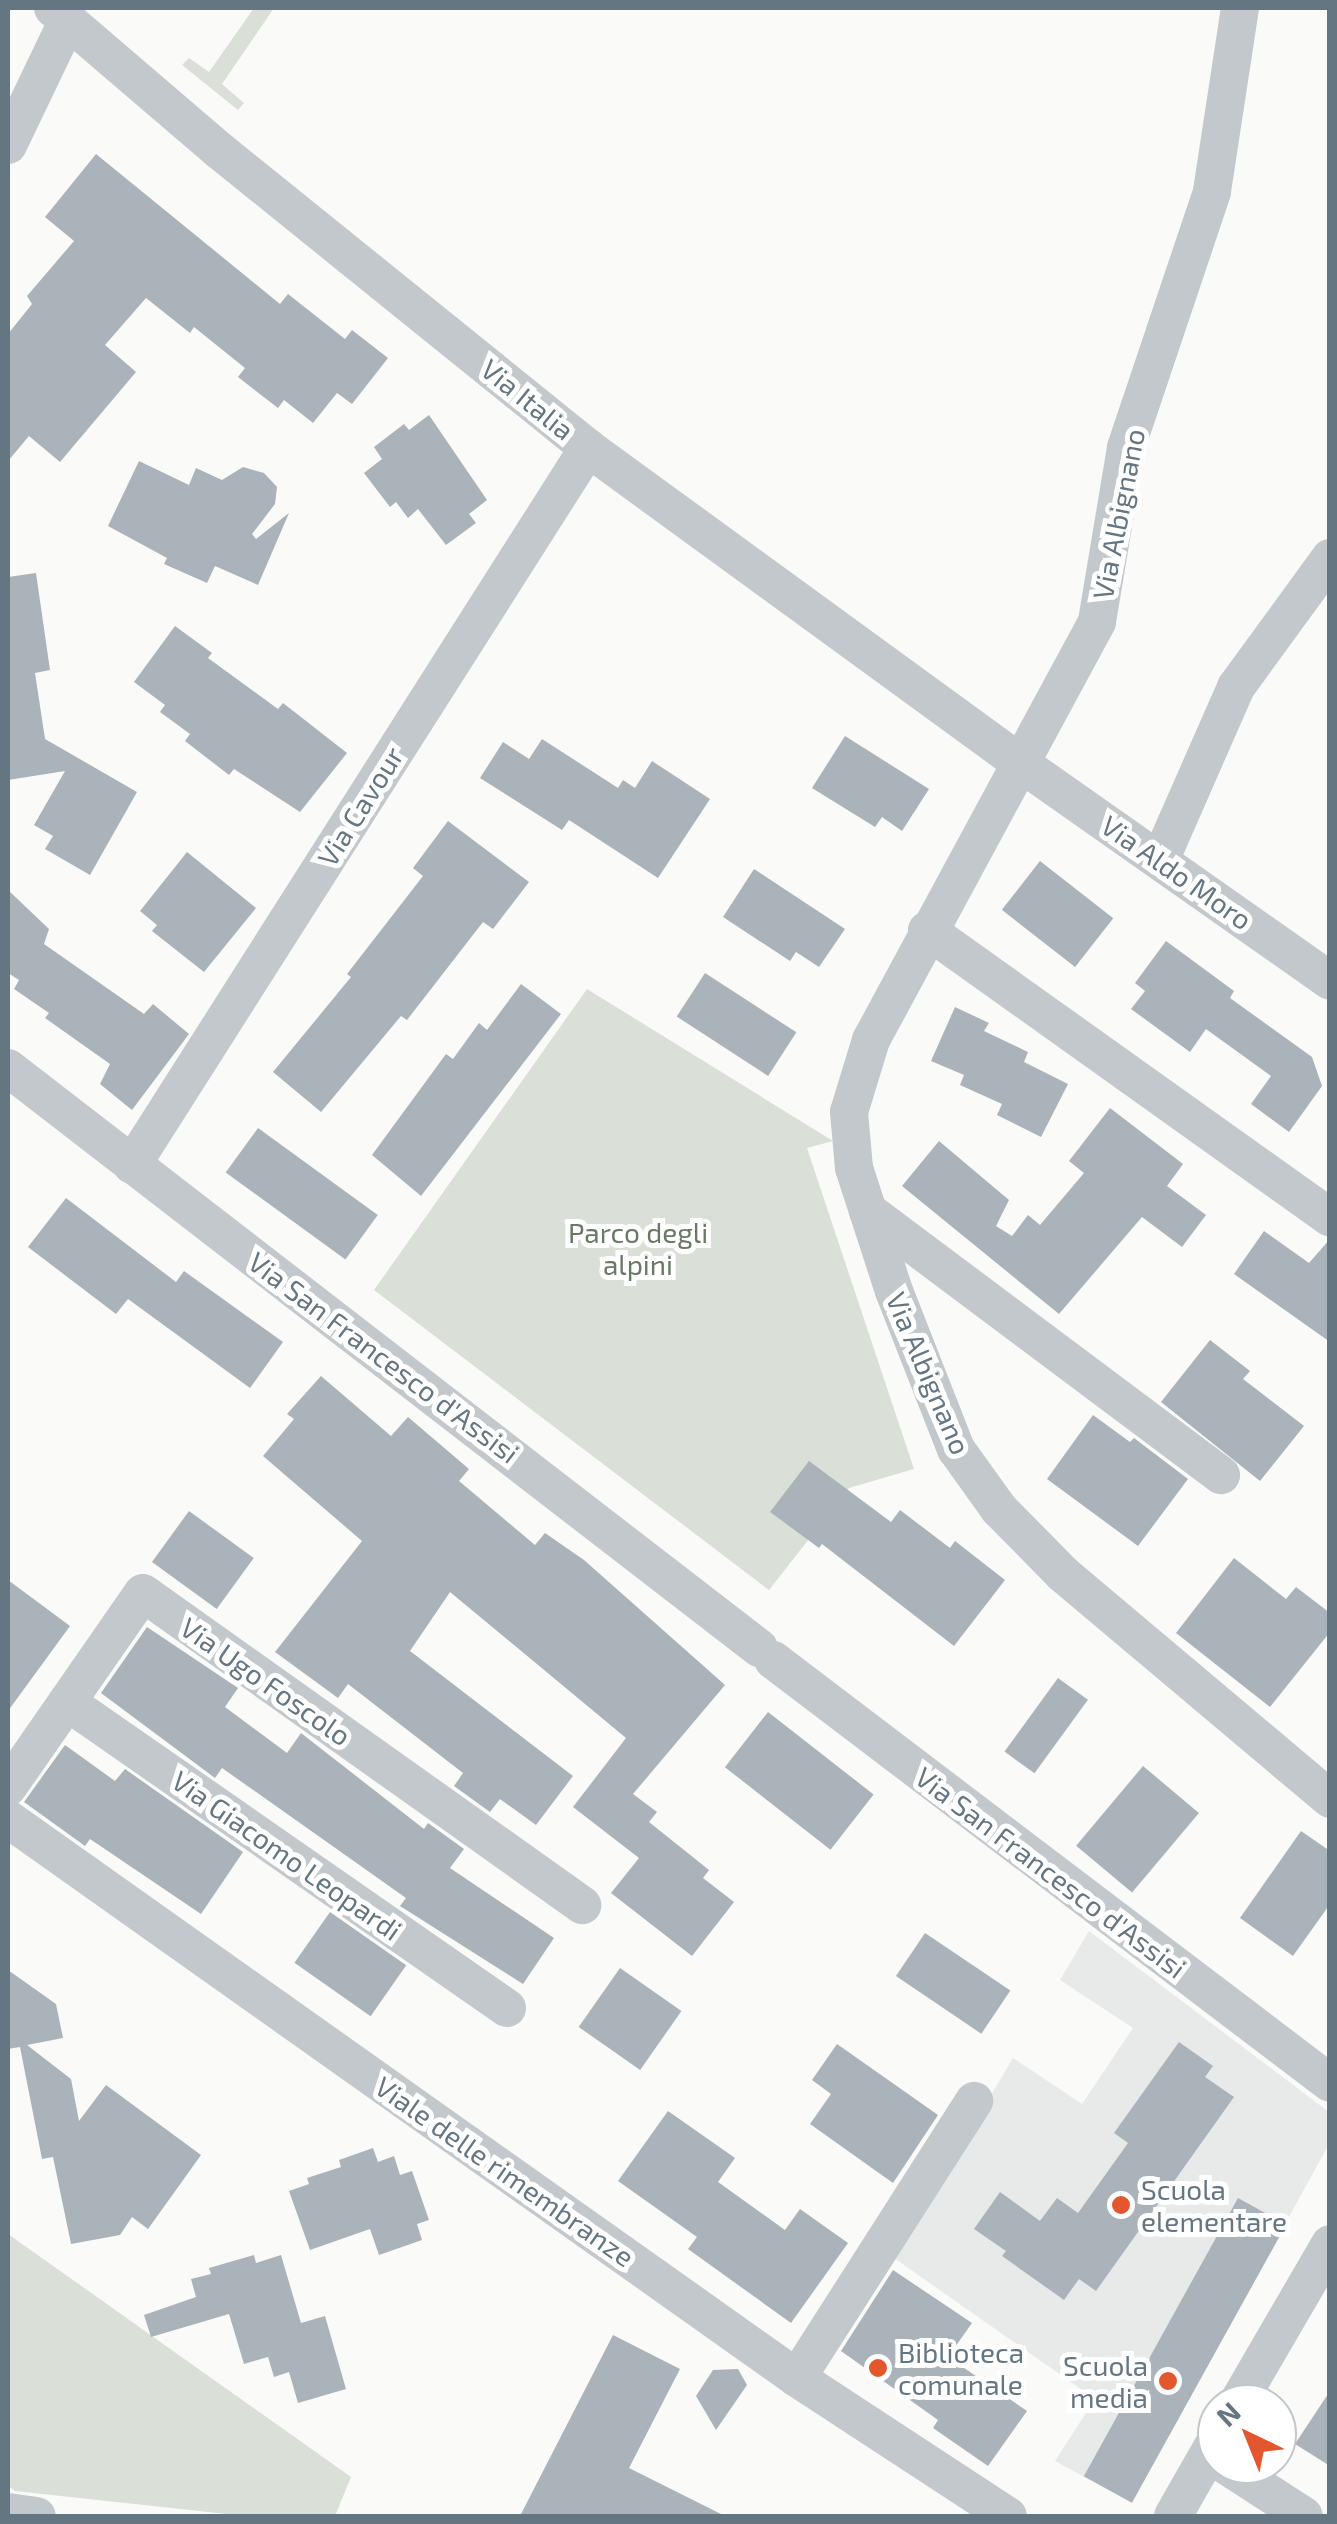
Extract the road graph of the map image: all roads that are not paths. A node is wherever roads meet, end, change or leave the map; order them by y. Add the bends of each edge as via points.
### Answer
1 (1240, 8) edge
2 (60, 15) edge
3 (8, 145) edge
4 (588, 448) junction
5 (1330, 558) edge
6 (1023, 766) junction
7 (1161, 858) junction
8 (927, 930) junction
9 (1330, 981) edge
10 (8, 1068) edge
11 (132, 1165) junction
12 (868, 1210) junction
13 (1330, 1217) edge
14 (1221, 1474) dead end
15 (67, 1702) junction
16 (8, 1788) edge
17 (1330, 1799) edge
18 (8, 1820) edge
19 (582, 1904) dead end
20 (506, 2008) dead end
21 (1330, 2084) edge
22 (974, 2101) dead end
23 (1330, 2244) edge
24 (797, 2378) junction
25 (1250, 2384) edge
26 (1197, 2482) edge
27 (1259, 2484) edge
28 (8, 2512) edge
29 (38, 2516) edge
30 (1008, 2516) edge
31 (1172, 2516) edge
32 (1304, 2516) edge

1 - 6 street, Via Albignano via 1212,192 1126,448 1098,622
2 - 3 street
2 - 4 street, Via Italia
4 - 6 street, Via Italia
4 - 11 street, Via Cavour
5 - 7 street via 1236,686
6 - 7 street, Via Aldo Moro
6 - 8 street, Via Albignano
7 - 9 street, Via Aldo Moro
8 - 12 street, Via Albignano via 871,1040 849,1112 854,1168
8 - 13 street
10 - 11 street, Via San Francesco d'Assisi
11 - 21 street, Via San Francesco d'Assisi
12 - 14 street
12 - 17 street, Via Albignano via 956,1449 999,1509 1064,1574
15 - 16 street, Via Ugo Foscolo
15 - 19 street, Via Ugo Foscolo via 143,1594
15 - 20 street, Via Giacomo Leopardi
18 - 24 street, Viale delle rimembranze
22 - 24 street
23 - 25 street
24 - 30 street, Viale delle rimembranze
26 - 31 street
27 - 32 street
28 - 29 street

